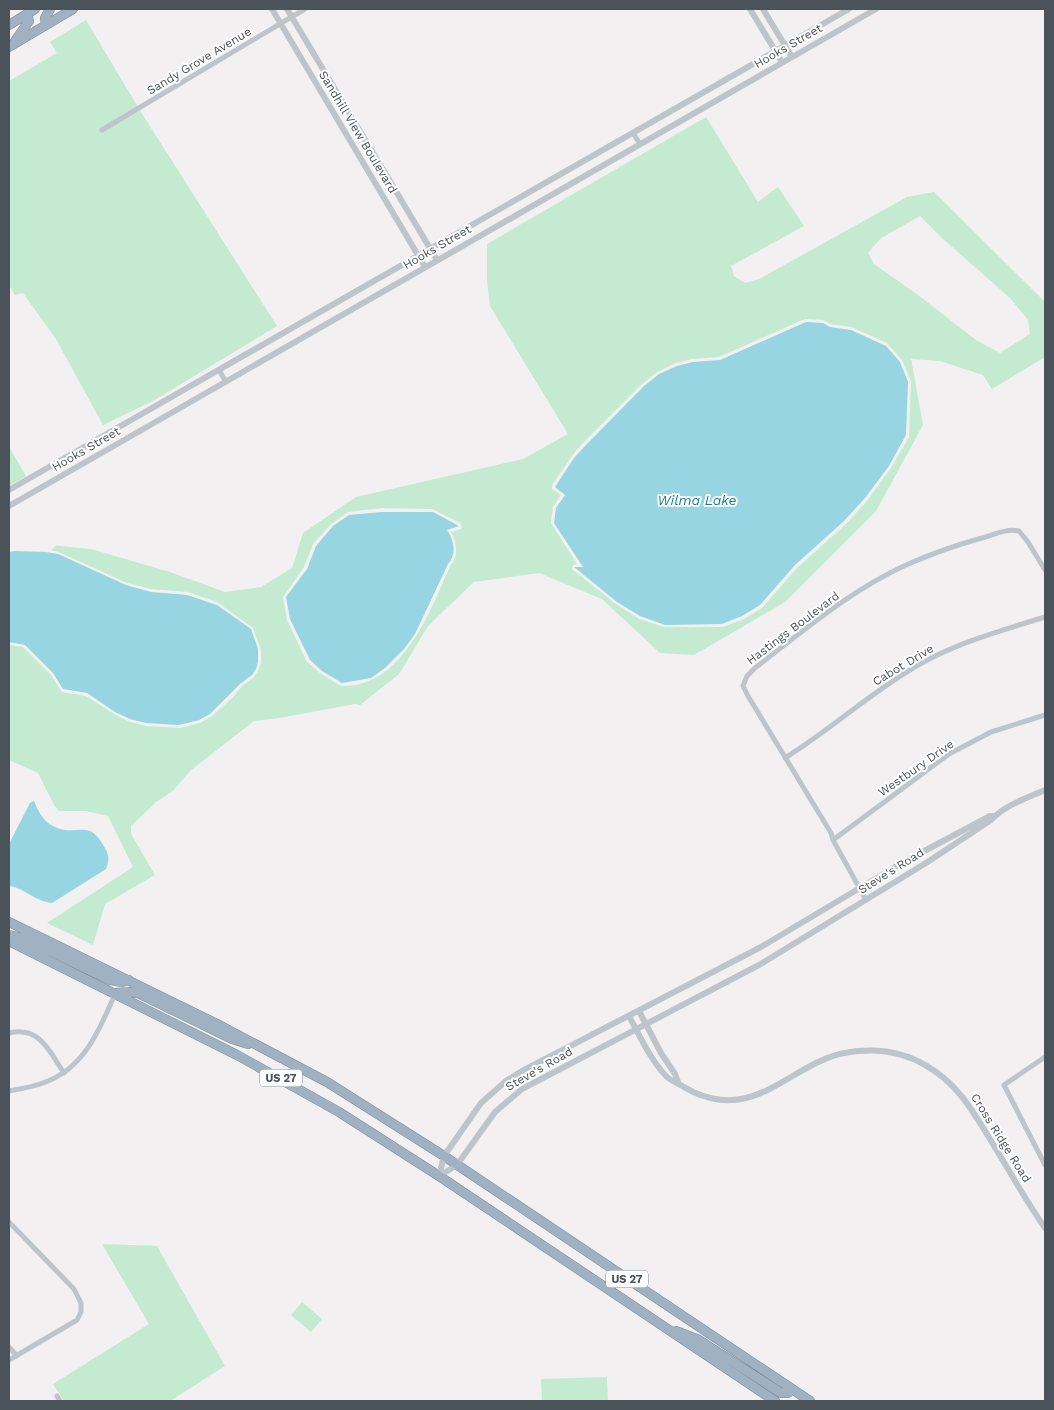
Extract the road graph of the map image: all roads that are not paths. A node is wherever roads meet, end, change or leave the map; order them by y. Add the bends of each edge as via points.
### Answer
1 (50, 9) edge
2 (73, 9) edge
3 (272, 9) edge
4 (287, 9) edge
5 (305, 9) edge
6 (750, 9) edge
7 (763, 9) edge
8 (849, 9) edge
9 (876, 9) edge
10 (31, 11) edge
11 (292, 17) junction
12 (280, 24) junction
13 (9, 25) edge
14 (46, 25) junction
15 (785, 45) junction
16 (9, 47) edge
17 (776, 51) junction
18 (792, 57) junction
19 (782, 62) junction
20 (356, 124) junction
21 (102, 130) dead end
22 (344, 131) junction
23 (634, 133) junction
24 (640, 144) junction
25 (430, 248) junction
26 (418, 255) junction
27 (437, 260) junction
28 (425, 267) junction
29 (219, 370) junction
30 (226, 382) junction
31 (9, 490) edge
32 (9, 506) edge
33 (1045, 570) edge
34 (1045, 617) edge
35 (1045, 715) edge
36 (785, 758) junction
37 (1045, 790) edge
38 (996, 815) junction
39 (833, 840) junction
40 (859, 888) junction
41 (866, 900) junction
42 (9, 922) edge
43 (9, 935) edge
44 (9, 941) edge
45 (129, 980) junction
46 (116, 993) junction
47 (639, 1011) junction
48 (630, 1016) junction
49 (646, 1024) junction
50 (637, 1030) junction
51 (9, 1032) edge
52 (270, 1051) junction
53 (1045, 1057) edge
54 (64, 1073) junction
55 (678, 1082) junction
56 (9, 1091) edge
57 (444, 1156) junction
58 (458, 1165) junction
59 (1045, 1165) edge
60 (439, 1176) junction
61 (9, 1222) edge
62 (1045, 1228) edge
63 (657, 1323) junction
64 (9, 1347) edge
65 (17, 1356) junction
66 (9, 1360) edge
67 (792, 1389) junction
68 (57, 1396) dead end
69 (60, 1401) edge
70 (775, 1401) edge
71 (810, 1401) edge

1 - 14 highway
2 - 14 highway
3 - 12 street, Sandhill View Boulevard
4 - 11 street, Sandhill View Boulevard
5 - 11 street, Sandy Grove Avenue
6 - 17 street
7 - 15 street
8 - 15 street, Hooks Street
9 - 18 street, Hooks Street
10 - 13 highway
10 - 16 highway via 25,28
11 - 12 street, Sandy Grove Avenue
11 - 20 street, Sandhill View Boulevard
12 - 21 street, Sandy Grove Avenue
12 - 22 street, Sandhill View Boulevard
14 - 16 highway
15 - 17 street, Hooks Street
15 - 18 street
17 - 19 street
17 - 23 street, Hooks Street
18 - 19 street, Hooks Street
19 - 24 street, Hooks Street
20 - 22 street
20 - 25 street, Sandhill View Boulevard
22 - 26 street, Sandhill View Boulevard
23 - 24 street
23 - 25 street, Hooks Street
24 - 27 street, Hooks Street
25 - 26 street, Hooks Street
25 - 27 street, Sandhill View Boulevard
26 - 28 street, Sandhill View Boulevard
26 - 29 street, Hooks Street
27 - 28 street, Hooks Street
28 - 30 street, Hooks Street
29 - 30 street
29 - 31 street, Hooks Street
30 - 32 street, Hooks Street
33 - 36 street, Hastings Boulevard via 1022,534 1009,531 957,545 905,566 826,613 755,668 743,686
34 - 36 street, Cabot Drive via 988,634 920,664
35 - 39 street, Westbury Drive via 991,732 949,754
36 - 39 street, Hastings Boulevard
37 - 38 street, Steve's Road
38 - 40 street, Steve's Road
38 - 41 street, Steve's Road
39 - 40 street, Hastings Boulevard
40 - 41 street, Hastings Boulevard
40 - 47 street, Steve's Road via 761,947
41 - 49 street, Steve's Road via 760,965
42 - 45 highway, US 27
43 - 45 highway via 22,938 110,980
44 - 46 highway, US 27
45 - 52 highway, US 27
46 - 52 highway via 140,994 232,1039
46 - 54 street via 88,1049
46 - 60 highway, US 27 via 292,1084
47 - 48 street, Steve's Road
47 - 49 street
48 - 50 street, Cross Ridge Road
48 - 57 street, Steve's Road via 506,1081 481,1103
49 - 50 street, Steve's Road
49 - 55 street
50 - 55 street, Cross Ridge Road via 660,1068 669,1079
50 - 58 street, Steve's Road via 516,1093 490,1118
51 - 54 street via 30,1032 41,1039
52 - 57 highway, US 27 via 327,1082
53 - 59 street via 1004,1085
54 - 56 street via 42,1084
55 - 62 street, Cross Ridge Road via 701,1095 731,1100 760,1095 817,1062 842,1053 868,1050 908,1057 937,1072 960,1092
57 - 58 highway, US 27
57 - 60 street, Steve's Road
58 - 60 street, Steve's Road
58 - 67 highway, US 27
60 - 63 highway, US 27
61 - 65 street via 74,1288 81,1303 77,1320
63 - 67 highway via 699,1340 780,1393 788,1393
63 - 70 highway, US 27
64 - 65 street
65 - 66 street
67 - 71 highway, US 27
68 - 69 street

